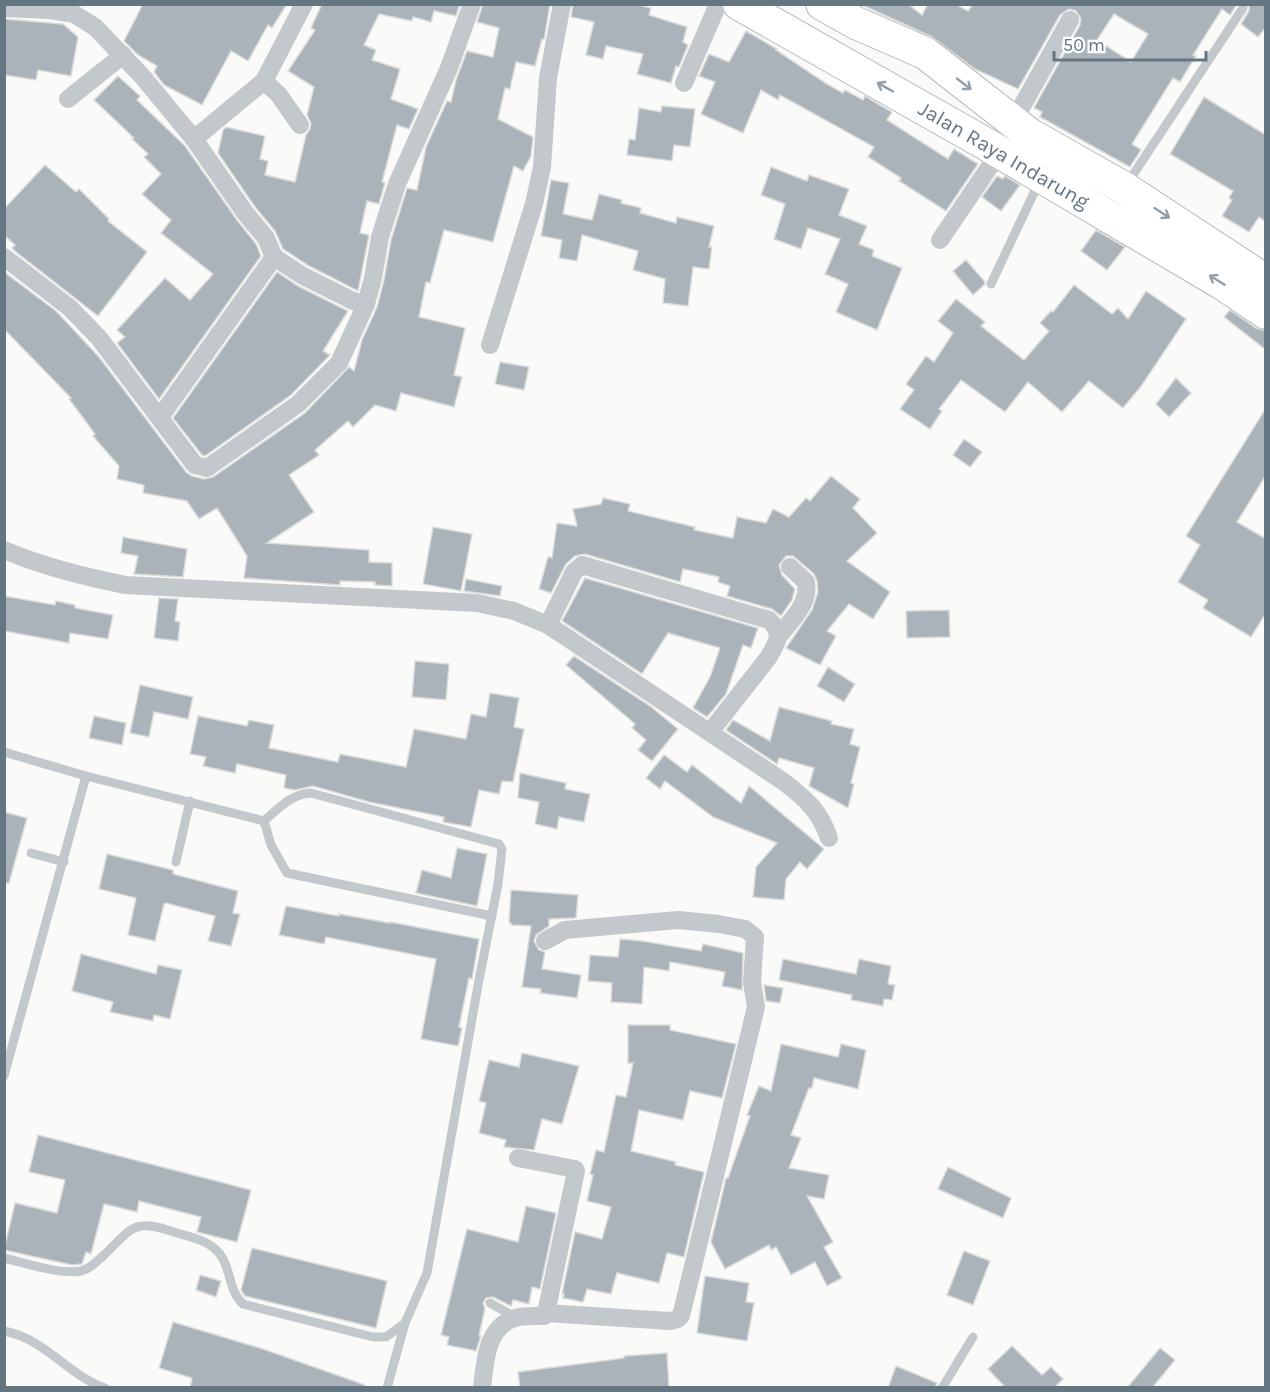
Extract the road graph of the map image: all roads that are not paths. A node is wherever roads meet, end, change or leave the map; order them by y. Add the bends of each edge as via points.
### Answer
1 (304, 4) edge
2 (472, 4) edge
3 (562, 4) edge
4 (718, 4) edge
5 (739, 4) edge
6 (822, 4) edge
7 (4, 8) edge
8 (1243, 8) dead end
9 (861, 14) edge
10 (1070, 20) dead end
11 (123, 55) junction
12 (264, 81) junction
13 (684, 83) dead end
14 (68, 99) dead end
15 (1013, 122) junction
16 (300, 124) dead end
17 (194, 139) junction
18 (999, 153) junction
19 (1042, 177) junction
20 (1124, 188) junction
21 (940, 240) dead end
22 (4, 256) edge
23 (274, 257) junction
24 (1266, 280) edge
25 (991, 284) dead end
26 (366, 304) junction
27 (1266, 313) edge
28 (490, 345) dead end
29 (160, 417) junction
30 (4, 550) edge
31 (790, 567) dead end
32 (548, 625) junction
33 (779, 636) junction
34 (710, 732) junction
35 (4, 752) edge
36 (86, 776) junction
37 (190, 801) junction
38 (264, 821) junction
39 (829, 838) dead end
40 (31, 853) dead end
41 (64, 862) junction
42 (176, 862) dead end
43 (492, 916) junction
44 (545, 941) dead end
45 (4, 1076) edge
46 (518, 1158) dead end
47 (4, 1258) edge
48 (490, 1303) dead end
49 (546, 1313) junction
50 (515, 1317) junction
51 (405, 1323) junction
52 (4, 1331) edge
53 (973, 1337) dead end
54 (105, 1388) edge
55 (387, 1388) edge
56 (482, 1388) edge
57 (942, 1388) edge

1 - 12 street
2 - 26 street via 449,68 397,184 380,237
3 - 28 street via 548,78 543,167
4 - 13 street
18 -> 5 highway, Jalan Raya Indarung
6 - 9 highway, Jalan Raya Indarung
7 - 11 street via 74,14 95,27
8 - 20 lane
9 -> 15 highway, Jalan Raya Indarung via 925,53
10 - 15 street
11 - 14 street
11 - 17 street
12 - 16 street
12 - 17 street
15 - 18 street
15 - 20 highway, Jalan Raya Indarung
17 - 23 street via 266,238
18 - 19 highway, Jalan Raya Indarung
18 - 21 street
19 - 25 lane
27 -> 19 highway, Jalan Raya Indarung
20 -> 24 highway, Jalan Raya Indarung
22 - 29 street via 70,308 99,338
23 - 26 street via 303,276
23 - 29 street
26 - 29 street via 339,363 298,404 207,468 195,465
30 - 32 street via 36,564 125,585 477,603 514,611
31 - 33 street via 806,582 806,596
32 - 33 street via 574,572 582,565 769,620
32 - 34 street
33 - 34 street via 768,658
34 - 39 street via 810,802
35 - 36 lane
36 - 37 lane
36 - 41 lane
37 - 38 lane
37 - 42 lane
38 - 43 lane via 271,845 287,873
38 - 43 lane via 291,798 311,793 499,844 502,849
40 - 41 lane
41 - 45 lane
43 - 51 lane via 427,1273
44 - 49 street via 565,930 678,920 745,929 755,937 752,982 756,1007 681,1316 670,1321
46 - 49 street via 576,1171
47 - 51 lane via 61,1271 83,1271 126,1233 147,1224 217,1250 223,1257 236,1298 243,1304 373,1336 386,1337
48 - 50 lane
49 - 50 street
50 - 56 street via 498,1328 487,1350
51 - 55 lane
52 - 54 lane via 38,1343
53 - 57 lane

